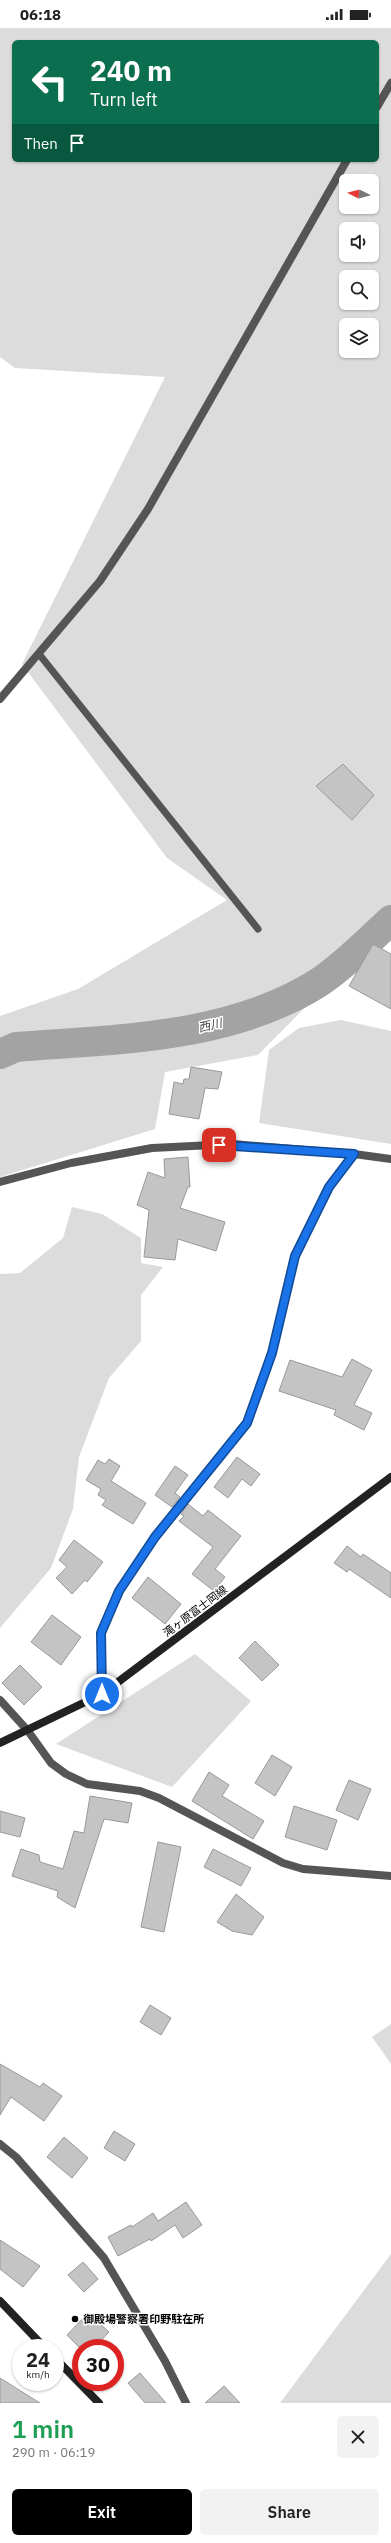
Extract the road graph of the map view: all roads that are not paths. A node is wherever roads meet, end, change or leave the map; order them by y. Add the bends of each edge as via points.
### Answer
1 (391, 83) edge
2 (379, 104) edge
3 (346, 162) edge
4 (39, 654) junction
5 (0, 699) edge
6 (258, 929) dead end
7 (354, 1154) junction
8 (391, 1159) edge
9 (0, 1182) edge
10 (391, 1477) edge
11 (102, 1694) junction
12 (0, 1700) edge
13 (28, 1731) junction
14 (0, 1743) edge
15 (391, 1876) edge
16 (0, 2144) edge
17 (0, 2301) edge
18 (37, 2339) edge
19 (64, 2367) edge
20 (99, 2403) edge
21 (186, 2403) edge

1 - 2 street
3 - 4 street via 148,509 103,577
4 - 5 street
4 - 6 lane
7 - 8 street
7 - 9 street via 233,1144 152,1148 71,1163
7 - 11 street via 329,1187 295,1256 272,1353 247,1423 155,1537 119,1591 101,1633
10 - 11 main road, 滝ヶ原富士岡線
11 - 13 main road, 滝ヶ原富士岡線
12 - 13 street
13 - 14 main road, 滝ヶ原富士岡線
13 - 15 street via 51,1763 66,1774 87,1784 140,1791 159,1798 283,1863 303,1869
16 - 21 street via 16,2158 104,2258 165,2361
17 - 18 main road
19 - 20 main road

